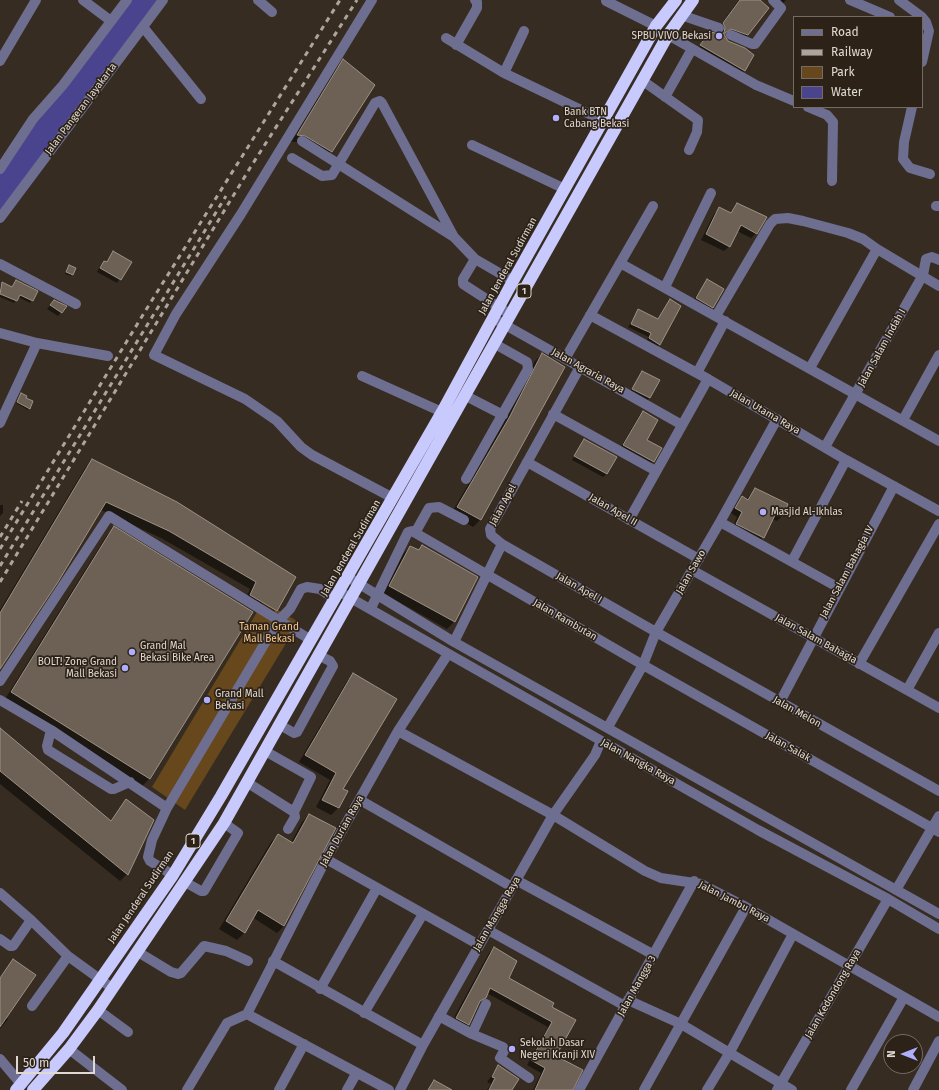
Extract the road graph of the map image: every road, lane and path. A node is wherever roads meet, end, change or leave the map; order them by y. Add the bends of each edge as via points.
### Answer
1 (36, 0) edge
2 (83, 0) edge
3 (127, 0) edge
4 (163, 0) edge
5 (258, 0) edge
6 (372, 0) edge
7 (475, 0) edge
8 (676, 0) edge
9 (693, 0) edge
10 (773, 0) edge
11 (850, 0) edge
12 (899, 0) edge
13 (606, 1) edge
14 (272, 12) dead end
15 (681, 15) junction
16 (888, 16) edge
17 (921, 16) edge
18 (923, 18) edge
19 (111, 21) junction
20 (656, 26) junction
21 (143, 27) junction
22 (719, 28) dead end
23 (524, 31) dead end
24 (668, 35) junction
25 (731, 35) dead end
26 (446, 38) dead end
27 (456, 45) junction
28 (692, 49) junction
29 (923, 57) edge
30 (0, 61) edge
31 (504, 73) junction
32 (643, 81) junction
33 (664, 97) junction
34 (201, 99) dead end
35 (793, 101) edge
36 (810, 108) edge
37 (912, 108) edge
38 (604, 121) junction
39 (302, 141) dead end
40 (472, 145) dead end
41 (689, 150) dead end
42 (292, 158) dead end
43 (339, 164) junction
44 (0, 169) edge
45 (930, 174) dead end
46 (832, 181) dead end
47 (565, 189) junction
48 (711, 193) dead end
49 (653, 206) dead end
50 (0, 218) edge
51 (454, 237) junction
52 (876, 249) junction
53 (475, 259) junction
54 (939, 260) edge
55 (620, 263) junction
56 (0, 264) edge
57 (923, 275) junction
58 (513, 281) junction
59 (939, 286) edge
60 (664, 287) junction
61 (76, 304) dead end
62 (499, 307) junction
63 (590, 315) junction
64 (716, 316) junction
65 (493, 318) junction
66 (508, 320) junction
67 (725, 321) junction
68 (0, 333) edge
69 (37, 344) junction
70 (494, 344) junction
71 (939, 355) edge
72 (108, 356) dead end
73 (565, 359) junction
74 (580, 367) junction
75 (810, 368) junction
76 (697, 373) junction
77 (362, 376) dead end
78 (708, 379) junction
79 (856, 394) junction
80 (466, 396) junction
81 (442, 412) junction
82 (553, 414) junction
83 (503, 415) junction
84 (777, 419) junction
85 (903, 420) junction
86 (0, 423) edge
87 (682, 425) junction
88 (939, 441) edge
89 (825, 447) junction
90 (846, 460) junction
91 (526, 462) junction
92 (656, 471) junction
93 (466, 479) dead end
94 (894, 486) junction
95 (393, 498) junction
96 (939, 511) edge
97 (464, 520) dead end
98 (629, 520) junction
99 (720, 522) junction
100 (392, 524) junction
101 (939, 524) edge
102 (412, 533) junction
103 (502, 544) junction
104 (699, 559) junction
105 (792, 561) junction
106 (692, 570) junction
107 (488, 575) junction
108 (353, 580) junction
109 (839, 588) junction
110 (342, 596) junction
111 (378, 596) junction
112 (371, 608) junction
113 (278, 621) junction
114 (656, 632) junction
115 (939, 633) edge
116 (813, 638) junction
117 (311, 640) junction
118 (454, 642) junction
119 (448, 654) junction
120 (318, 655) junction
121 (859, 664) junction
122 (643, 665) junction
123 (512, 674) junction
124 (0, 681) edge
125 (506, 686) junction
126 (907, 690) junction
127 (548, 694) junction
128 (0, 700) edge
129 (780, 702) junction
130 (541, 705) junction
131 (939, 708) edge
132 (280, 725) junction
133 (608, 727) junction
134 (51, 730) junction
135 (398, 730) junction
136 (601, 741) junction
137 (265, 751) junction
138 (130, 782) junction
139 (248, 783) junction
140 (939, 791) edge
141 (726, 796) junction
142 (360, 800) junction
143 (719, 807) junction
144 (167, 808) junction
145 (294, 812) junction
146 (553, 815) junction
147 (939, 816) edge
148 (766, 817) junction
149 (224, 823) junction
150 (288, 829) dead end
151 (758, 830) junction
152 (936, 830) edge
153 (326, 859) junction
154 (173, 875) junction
155 (185, 882) junction
156 (694, 882) junction
157 (514, 884) junction
158 (377, 888) junction
159 (896, 890) junction
160 (0, 893) edge
161 (888, 899) junction
162 (746, 907) junction
163 (423, 914) junction
164 (939, 914) edge
165 (31, 920) junction
166 (939, 929) edge
167 (488, 930) junction
168 (793, 934) junction
169 (0, 938) edge
170 (479, 945) junction
171 (138, 952) junction
172 (654, 955) junction
173 (68, 956) junction
174 (248, 961) dead end
175 (273, 961) junction
176 (849, 965) junction
177 (99, 980) junction
178 (112, 988) junction
179 (320, 989) junction
180 (904, 996) junction
181 (627, 1003) junction
182 (486, 1004) dead end
183 (32, 1006) dead end
184 (98, 1010) junction
185 (364, 1013) junction
186 (247, 1014) junction
187 (439, 1016) junction
188 (939, 1017) edge
189 (681, 1024) junction
190 (128, 1032) dead end
191 (472, 1034) junction
192 (939, 1041) edge
193 (304, 1044) junction
194 (423, 1045) junction
195 (68, 1050) junction
196 (730, 1052) junction
197 (0, 1059) edge
198 (356, 1074) junction
199 (529, 1078) dead end
200 (19, 1087) edge
201 (779, 1087) edge
202 (33, 1090) edge
203 (122, 1090) edge
204 (187, 1090) edge
205 (279, 1090) edge
206 (347, 1090) edge
207 (389, 1090) edge
208 (400, 1090) edge
209 (579, 1090) edge
210 (644, 1090) edge
211 (707, 1090) edge
212 (792, 1090) edge
213 (851, 1090) edge
214 (913, 1090) edge

1 - 30 street
2 - 19 street
3 - 19 street
4 - 21 street, Jalan Pangeran Jayakarta
5 - 14 street
6 - 95 street via 176,314 154,356 245,399 277,420 301,448
7 - 27 street via 477,8
8 - 20 highway, Jalan Jenderal Sudirman / 1
9 - 15 highway, Jalan Jenderal Sudirman / 1
10 - 25 street via 781,8 755,44
11 - 16 street
12 - 17 street
13 - 20 street
15 - 22 street
15 - 24 highway, Jalan Jenderal Sudirman / 1
18 - 29 street via 929,30
19 - 44 street via 63,85 33,119
20 - 38 highway, Jalan Jenderal Sudirman / 1
21 - 34 street
21 - 50 street, Jalan Pangeran Jayakarta
23 - 31 street
24 - 28 street
24 - 32 highway, Jalan Jenderal Sudirman / 1
26 - 27 street
27 - 31 street
28 - 33 street
28 - 35 street via 756,85
31 - 38 street
32 - 33 street
32 - 66 highway, Jalan Jenderal Sudirman / 1
33 - 41 street via 698,120 697,132
36 - 46 street via 827,115 833,122
37 - 45 street via 903,159 910,168
38 - 47 highway, Jalan Jenderal Sudirman / 1
39 - 43 street
40 - 47 street
42 - 43 street via 322,176 332,175
43 - 51 street
43 - 51 street via 375,103 380,101
47 - 58 highway, Jalan Jenderal Sudirman / 1
48 - 60 street
49 - 55 street
51 - 53 street
52 - 57 street
52 - 64 street via 863,239 848,233 796,220 775,219
52 - 75 street
53 - 58 street
53 - 62 street via 463,279 463,284
54 - 57 street, Jalan Salam Indah I via 932,257 926,259
55 - 60 street
55 - 63 street
56 - 61 street
57 - 59 street
57 - 79 street, Jalan Salam Indah I
58 - 62 highway, Jalan Jenderal Sudirman / 1
60 - 64 street
62 - 65 highway, Jalan Jenderal Sudirman / 1
62 - 66 street
63 - 73 street
63 - 76 street, Jalan Utama Raya
64 - 67 street
65 - 66 street, Jalan Agraria Raya
65 - 81 highway, Jalan Jenderal Sudirman / 1
66 - 70 highway, Jalan Jenderal Sudirman / 1
66 - 73 street, Jalan Agraria Raya
67 - 75 street
67 - 76 street
68 - 69 street
69 - 72 street
69 - 86 street
70 - 80 highway, Jalan Jenderal Sudirman / 1
70 - 83 street via 527,362 528,365
71 - 85 street
73 - 74 street, Jalan Agraria Raya
74 - 82 street, Jalan Apel
74 - 87 street, Jalan Agraria Raya
75 - 79 street
76 - 78 street, Jalan Utama Raya
77 - 81 street
78 - 84 street, Jalan Utama Raya
78 - 87 street
79 - 85 street
79 - 89 street, Jalan Salam Indah I
80 - 83 street
80 - 100 highway, Jalan Jenderal Sudirman / 1
81 - 95 highway, Jalan Jenderal Sudirman / 1
82 - 91 street, Jalan Apel
82 - 92 street
83 - 93 street
84 - 89 street, Jalan Utama Raya
84 - 99 street, Jalan Sawo
85 - 88 street
87 - 92 street
89 - 90 street, Jalan Utama Raya
90 - 94 street, Jalan Utama Raya
90 - 105 street
91 - 98 street, Jalan Apel II
91 - 103 street, Jalan Apel via 490,531
92 - 98 street
94 - 96 street, Jalan Utama Raya
94 - 109 street, Jalan Salam Bahagia IV
95 - 108 highway, Jalan Jenderal Sudirman / 1
97 - 102 street via 439,507 429,508
98 - 104 street, Jalan Apel II
99 - 104 street, Jalan Sawo
99 - 105 street
100 - 102 street, Jalan Rambutan
100 - 108 highway, Jalan Jenderal Sudirman / 1
101 - 121 street
102 - 107 street, Jalan Rambutan
102 - 111 street
103 - 107 street
103 - 114 street, Jalan Apel I
104 - 106 street, Jalan Sawo
105 - 109 street
106 - 114 street, Jalan Sawo
106 - 116 street, Jalan Salam Bahagia
107 - 118 street
107 - 122 street, Jalan Rambutan
108 - 110 highway, Jalan Jenderal Sudirman / 1
108 - 111 street, Jalan Nangka Raya
109 - 116 street, Jalan Salam Bahagia IV
110 - 112 street, Jalan Nangka Raya
110 - 113 street, Jalan Nangka Raya via 303,587 290,609
110 - 117 highway, Jalan Jenderal Sudirman / 1
110 - 120 highway, Jalan Jenderal Sudirman / 1
111 - 112 street
111 - 118 street, Jalan Nangka Raya
112 - 119 street, Jalan Nangka Raya
113 - 117 street
113 - 124 street via 109,516
113 - 144 street
114 - 122 street, Jalan Sawo
114 - 129 street, Jalan Melon
115 - 126 street
116 - 121 street, Jalan Salam Bahagia
116 - 129 street, Jalan Salam Bahagia IV
117 - 154 highway, Jalan Jenderal Sudirman / 1
118 - 123 street, Jalan Nangka Raya
119 - 125 street, Jalan Nangka Raya
119 - 135 street, Jalan Durian Raya
120 - 132 highway, Jalan Jenderal Sudirman / 1
120 - 132 street via 330,661 333,666 301,725 296,733
121 - 126 street, Jalan Salam Bahagia
122 - 133 street, Jalan Sawo
122 - 152 street, Jalan Salak
123 - 125 street
123 - 127 street, Jalan Nangka Raya
125 - 130 street, Jalan Nangka Raya
126 - 131 street, Jalan Salam Bahagia
127 - 130 street
127 - 133 street, Jalan Nangka Raya
128 - 134 street
129 - 140 street, Jalan Melon
130 - 136 street, Jalan Nangka Raya
132 - 137 highway, Jalan Jenderal Sudirman / 1
133 - 141 street, Jalan Nangka Raya
134 - 138 street
134 - 138 street via 48,750 111,789
135 - 142 street, Jalan Durian Raya
135 - 146 street, Jalan Jambu Raya
136 - 143 street, Jalan Nangka Raya
136 - 146 street, Jalan Mangga Raya
137 - 139 highway, Jalan Jenderal Sudirman / 1
137 - 145 street via 311,777
138 - 144 street
139 - 145 street
139 - 149 highway, Jalan Jenderal Sudirman / 1
141 - 143 street
141 - 148 street, Jalan Nangka Raya
142 - 153 street, Jalan Durian Raya
142 - 157 street
143 - 151 street, Jalan Nangka Raya
144 - 154 street via 152,840 148,857 150,861
145 - 150 street via 295,817
146 - 156 street, Jalan Jambu Raya via 654,875
146 - 157 street, Jalan Mangga Raya
147 - 152 street
148 - 151 street
148 - 159 street, Jalan Nangka Raya
149 - 155 highway, Jalan Jenderal Sudirman / 1
149 - 155 street via 238,833 204,891
151 - 161 street, Jalan Nangka Raya
152 - 159 street
153 - 158 street
153 - 175 street, Jalan Durian Raya
154 - 155 highway
154 - 177 highway, Jalan Jenderal Sudirman / 1
155 - 171 highway, Jalan Jenderal Sudirman / 1
156 - 162 street, Jalan Jambu Raya
156 - 172 street, Jalan Mangga 3
157 - 167 street, Jalan Mangga Raya
157 - 172 street
158 - 163 street
158 - 179 street
159 - 164 street, Jalan Nangka Raya
160 - 165 street
161 - 166 street, Jalan Nangka Raya
161 - 176 street, Jalan Kedondong Raya
162 - 168 street, Jalan Jambu Raya
162 - 189 street
163 - 170 street
163 - 185 street
165 - 169 street via 13,946
165 - 173 street
167 - 170 street, Jalan Mangga Raya
167 - 181 street
168 - 176 street, Jalan Jambu Raya
168 - 196 street
170 - 187 street, Jalan Mangga Raya
171 - 174 street via 178,974 181,974 202,947 206,946
171 - 178 highway, Jalan Jenderal Sudirman / 1
172 - 181 street, Jalan Mangga 3
173 - 177 street
173 - 183 street
175 - 179 street
175 - 186 street, Jalan Durian Raya
176 - 180 street, Jalan Jambu Raya
176 - 201 street, Jalan Kedondong Raya
177 - 178 street
177 - 200 highway, Jalan Jenderal Sudirman / 1 via 63,1033
178 - 184 highway, Jalan Jenderal Sudirman / 1
179 - 185 street
180 - 188 street, Jalan Jambu Raya
180 - 213 street
181 - 189 street
181 - 209 street, Jalan Mangga 3
182 - 191 street
184 - 190 street
184 - 195 highway, Jalan Jenderal Sudirman / 1
185 - 194 street
186 - 193 street
186 - 204 street via 228,1023
187 - 191 street
187 - 194 street, Jalan Mangga Raya
189 - 196 street
189 - 210 street
191 - 199 street via 503,1047 504,1051 500,1058
192 - 214 street
193 - 198 street
193 - 205 street
194 - 208 street, Jalan Mangga Raya
195 - 202 highway, Jalan Jenderal Sudirman / 1
195 - 203 street
196 - 201 street
196 - 211 street
197 - 200 street
198 - 206 street
198 - 207 street
201 - 212 street

